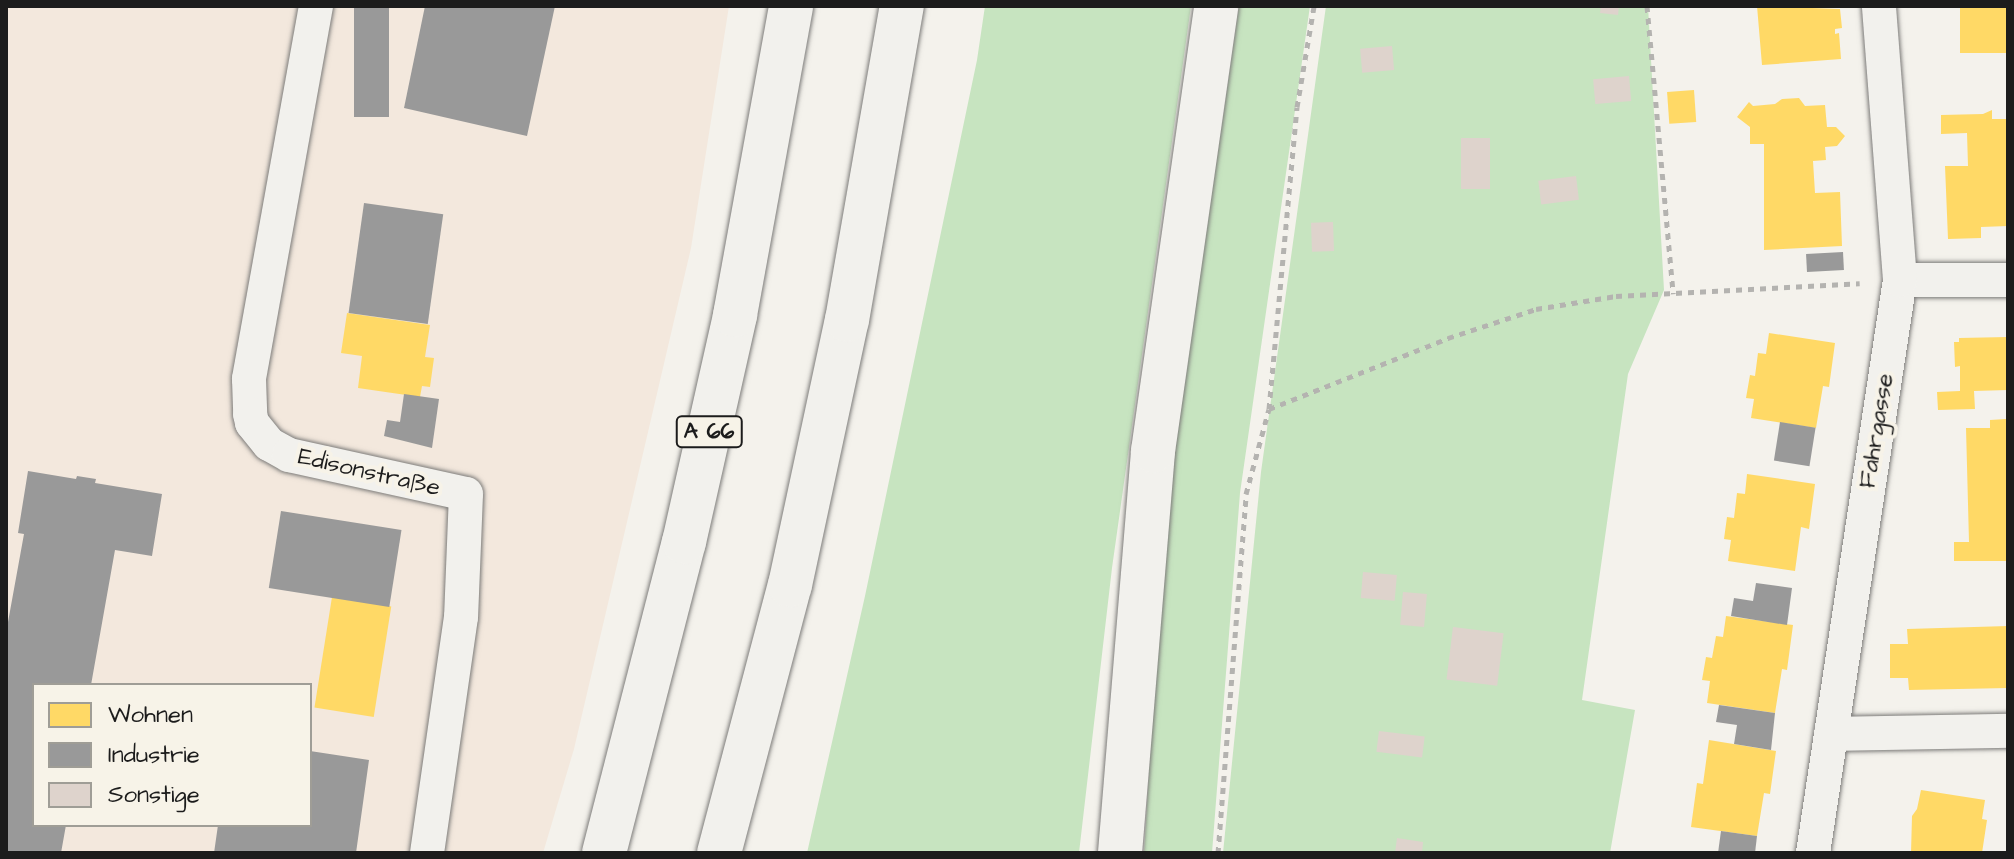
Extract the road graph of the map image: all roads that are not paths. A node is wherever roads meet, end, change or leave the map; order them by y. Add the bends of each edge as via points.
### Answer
1 (316, 6) edge
2 (791, 6) edge
3 (902, 6) edge
4 (1216, 6) edge
5 (1879, 6) edge
6 (1900, 280) junction
7 (2008, 280) edge
8 (2008, 731) edge
9 (1831, 734) junction
10 (427, 853) edge
11 (604, 853) edge
12 (719, 853) edge
13 (1120, 853) edge
14 (1813, 853) edge

1 - 10 street, Edisonstraße via 249,379 250,414 269,444 289,455 466,494 461,617
2 - 11 main road, A 66 via 725,360
3 - 12 main road via 847,320 790,585
4 - 13 main road via 1153,451
5 - 6 street, Fahrgasse
6 - 7 street
6 - 9 street, Fahrgasse
8 - 9 street
9 - 14 street, Fahrgasse

